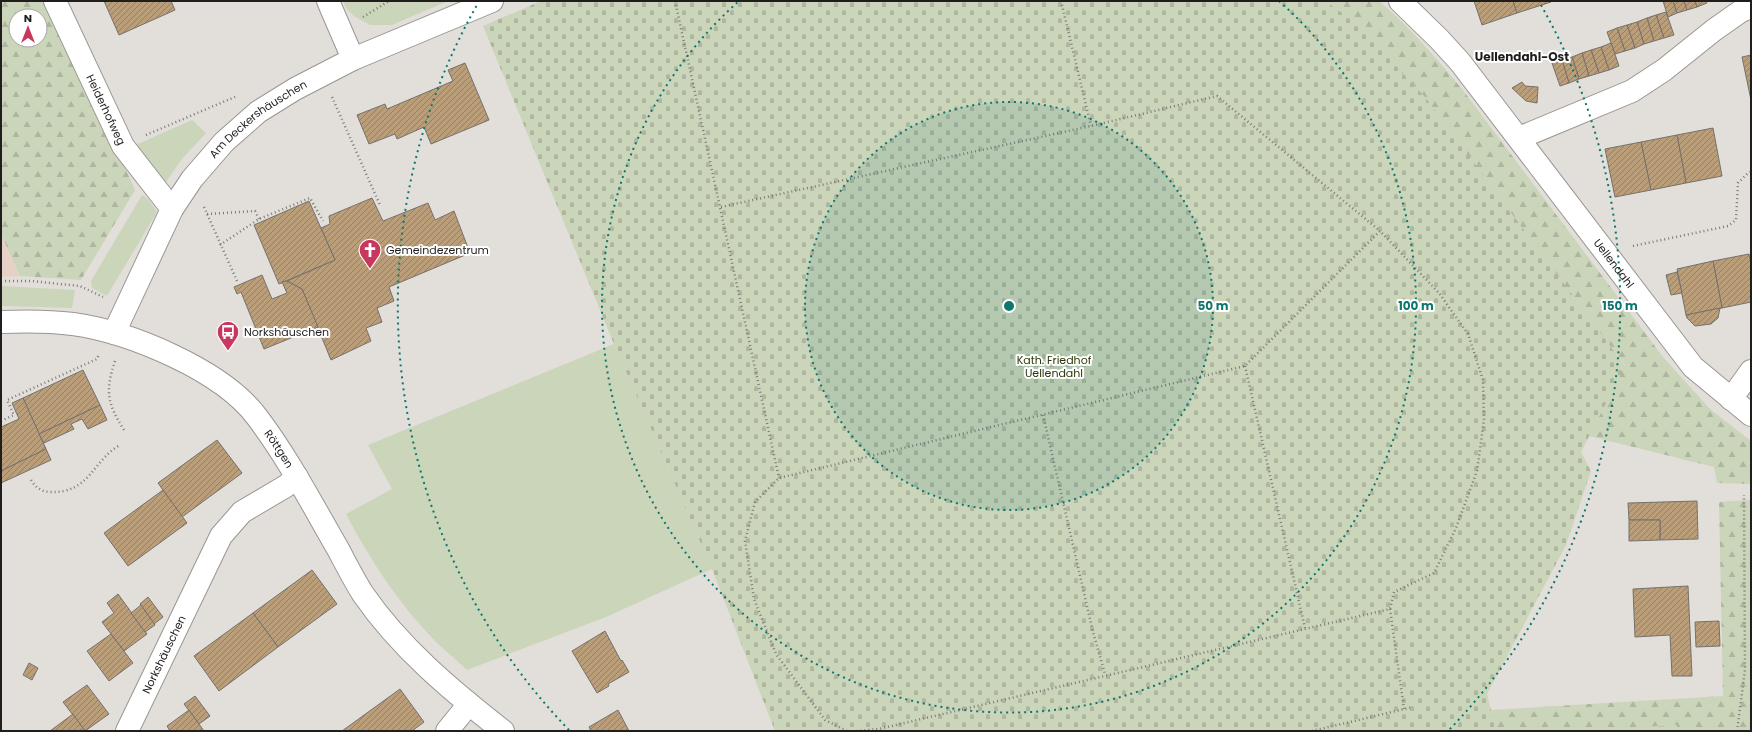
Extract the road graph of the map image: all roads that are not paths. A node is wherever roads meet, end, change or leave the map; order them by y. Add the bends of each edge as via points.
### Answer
1 (55, 1) edge
2 (328, 1) edge
3 (492, 1) edge
4 (1400, 1) edge
5 (1751, 7) edge
6 (353, 59) junction
7 (1519, 138) junction
8 (172, 209) junction
9 (1, 322) edge
10 (115, 333) junction
11 (1751, 371) edge
12 (1731, 399) junction
13 (1751, 415) edge
14 (297, 477) junction
15 (469, 704) junction
16 (127, 731) edge
17 (447, 731) edge
18 (503, 731) edge

1 - 8 street, Heiderhofweg via 123,146
2 - 6 street
3 - 6 street, Am Deckershäuschen
4 - 7 street, Uellendahl via 1460,62
5 - 7 street via 1741,11 1664,70 1632,90
6 - 8 street, Am Deckershäuschen via 295,89 258,112 224,142 192,179
7 - 12 street, Uellendahl via 1693,367
8 - 10 street, Am Deckershäuschen
9 - 10 street, Röttgen via 73,324
10 - 14 street, Röttgen via 163,351 229,388 256,415
11 - 12 street
12 - 13 street, Uellendahl
14 - 15 street, Röttgen via 363,594 408,650
14 - 16 street, Norkshäuschen via 242,512 221,536
15 - 17 street
15 - 18 street, Röttgen

